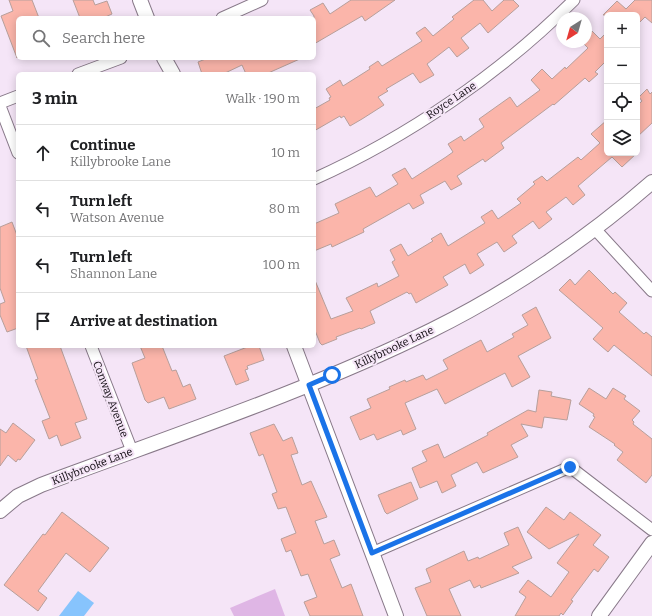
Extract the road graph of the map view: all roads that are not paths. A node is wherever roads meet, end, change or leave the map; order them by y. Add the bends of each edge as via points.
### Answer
1 (140, 0) edge
2 (262, 0) edge
3 (574, 0) edge
4 (146, 16) edge
5 (226, 16) edge
6 (116, 60) edge
7 (165, 60) edge
8 (83, 72) edge
9 (172, 72) edge
10 (16, 97) edge
11 (0, 104) edge
12 (16, 148) edge
13 (316, 178) edge
14 (652, 182) edge
15 (594, 228) junction
16 (652, 291) edge
17 (92, 348) edge
18 (295, 348) edge
19 (309, 385) junction
20 (132, 451) junction
21 (1, 509) edge
22 (652, 530) edge
23 (652, 543) edge
24 (372, 553) junction
25 (396, 616) edge
26 (599, 616) edge

1 - 4 street
2 - 5 street
3 - 13 street, Royce Lane via 520,49 466,91 409,128
6 - 8 street
7 - 9 street
10 - 11 street
11 - 12 street
14 - 15 street, Killybrooke Lane
15 - 16 street
15 - 19 street, Killybrooke Lane via 529,274 470,309 379,355
17 - 20 street, Conway Avenue
18 - 19 street
19 - 20 street, Killybrooke Lane
19 - 24 street
20 - 21 street, Killybrooke Lane via 41,485 18,496
22 - 24 street via 570,467
23 - 26 street
24 - 25 street

